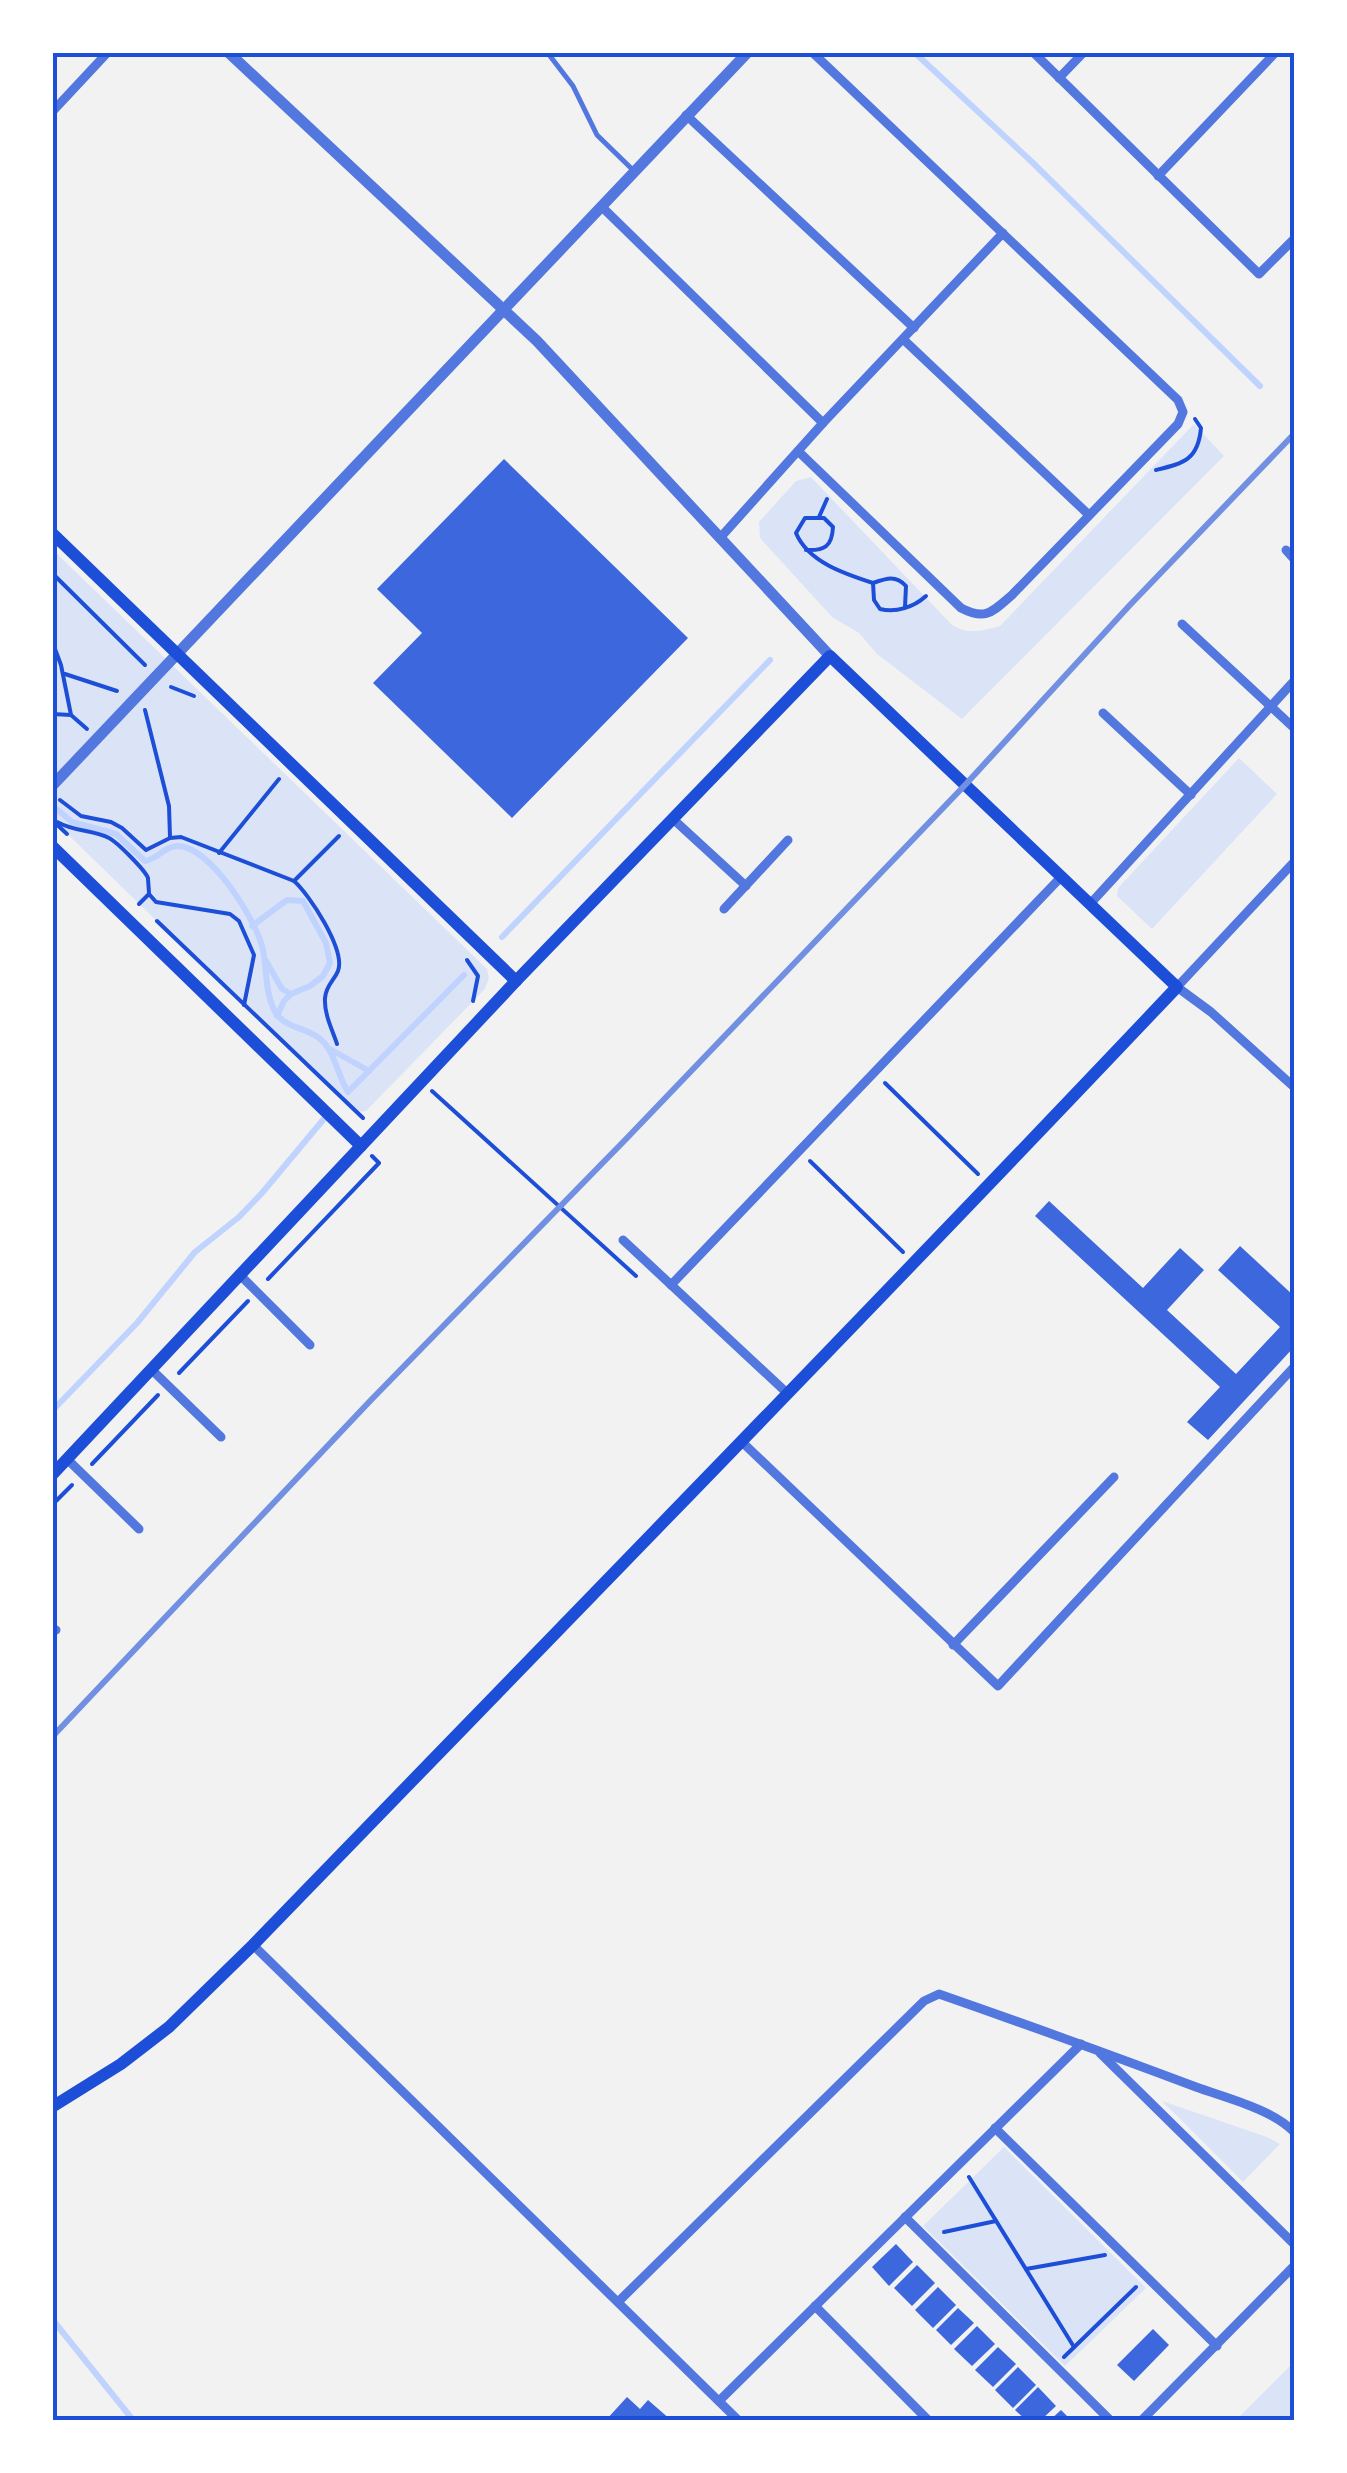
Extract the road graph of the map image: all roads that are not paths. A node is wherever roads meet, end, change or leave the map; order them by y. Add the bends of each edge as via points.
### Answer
1 (108, 52) edge
2 (228, 52) edge
3 (547, 52) edge
4 (748, 52) edge
5 (812, 52) edge
6 (1033, 52) edge
7 (1084, 52) edge
8 (1276, 52) edge
9 (1059, 78) junction
10 (52, 112) edge
11 (686, 115) junction
12 (634, 171) junction
13 (1158, 176) junction
14 (601, 206) junction
15 (1003, 233) junction
16 (1294, 239) edge
17 (502, 310) junction
18 (914, 328) junction
19 (904, 340) junction
20 (822, 424) junction
21 (798, 451) junction
22 (1089, 515) junction
23 (52, 533) edge
24 (720, 538) junction
25 (1286, 550) dead end
26 (1294, 559) edge
27 (1182, 624) dead end
28 (178, 654) junction
29 (830, 656) junction
30 (1294, 681) edge
31 (1271, 706) junction
32 (1103, 713) dead end
33 (1294, 728) edge
34 (52, 786) edge
35 (1190, 795) junction
36 (673, 819) junction
37 (788, 840) dead end
38 (52, 846) edge
39 (1294, 862) edge
40 (1062, 876) junction
41 (746, 886) junction
42 (1091, 904) junction
43 (724, 909) dead end
44 (516, 981) junction
45 (1177, 987) junction
46 (1294, 1087) edge
47 (361, 1146) junction
48 (624, 1240) dead end
49 (239, 1274) junction
50 (672, 1285) junction
51 (310, 1346) dead end
52 (1294, 1367) edge
53 (152, 1370) junction
54 (787, 1393) junction
55 (220, 1436) dead end
56 (740, 1441) junction
57 (67, 1459) junction
58 (53, 1472) edge
59 (1114, 1477) dead end
60 (139, 1528) dead end
61 (954, 1645) junction
62 (253, 1945) junction
63 (1081, 2044) junction
64 (1096, 2049) junction
65 (52, 2107) edge
66 (995, 2128) junction
67 (1294, 2132) edge
68 (905, 2217) junction
69 (1294, 2244) edge
70 (1294, 2266) edge
71 (619, 2301) junction
72 (815, 2306) junction
73 (1217, 2346) junction
74 (719, 2401) junction
75 (738, 2420) edge
76 (928, 2420) edge
77 (1110, 2420) edge
78 (1142, 2420) edge

1 - 10 street
2 - 17 street
3 - 12 lane via 597,136
4 - 11 street
5 - 15 street
6 - 9 street
7 - 9 street
8 - 13 street
9 - 13 street
11 - 12 street
11 - 18 street
12 - 14 street
13 - 16 street via 1260,274
14 - 17 street
14 - 20 street
15 - 18 street
15 - 22 street via 1183,412
17 - 24 street
17 - 28 street
18 - 19 street
19 - 20 street
19 - 22 street
20 - 21 street
21 - 22 street via 973,614 992,612 1012,595
21 - 24 street
23 - 28 main road
24 - 29 street
25 - 26 street
27 - 31 street
28 - 34 street
28 - 44 main road
29 - 36 main road
29 - 40 main road
30 - 31 street
31 - 33 street
31 - 35 street
32 - 35 street
35 - 42 street
36 - 41 street
36 - 44 main road
37 - 41 street
38 - 47 main road
39 - 45 street
40 - 42 main road
40 - 50 street
41 - 43 street
42 - 45 main road
44 - 47 main road
45 - 46 street
45 - 54 main road
47 - 49 main road
48 - 50 street
49 - 51 street
49 - 53 main road
50 - 54 street
52 - 61 street via 998,1686
53 - 55 street
53 - 57 main road
54 - 56 main road
56 - 61 street
56 - 62 main road
57 - 58 main road
57 - 60 street
59 - 61 street
62 - 65 main road via 169,2027
62 - 71 street
63 - 64 street
63 - 66 street
63 - 71 street via 939,1994 924,2000
64 - 67 street via 1284,2120
64 - 69 street
66 - 68 street
66 - 73 street
68 - 72 street
68 - 77 street
70 - 73 street
71 - 74 street
72 - 74 street
72 - 76 street
73 - 78 street
74 - 75 street

